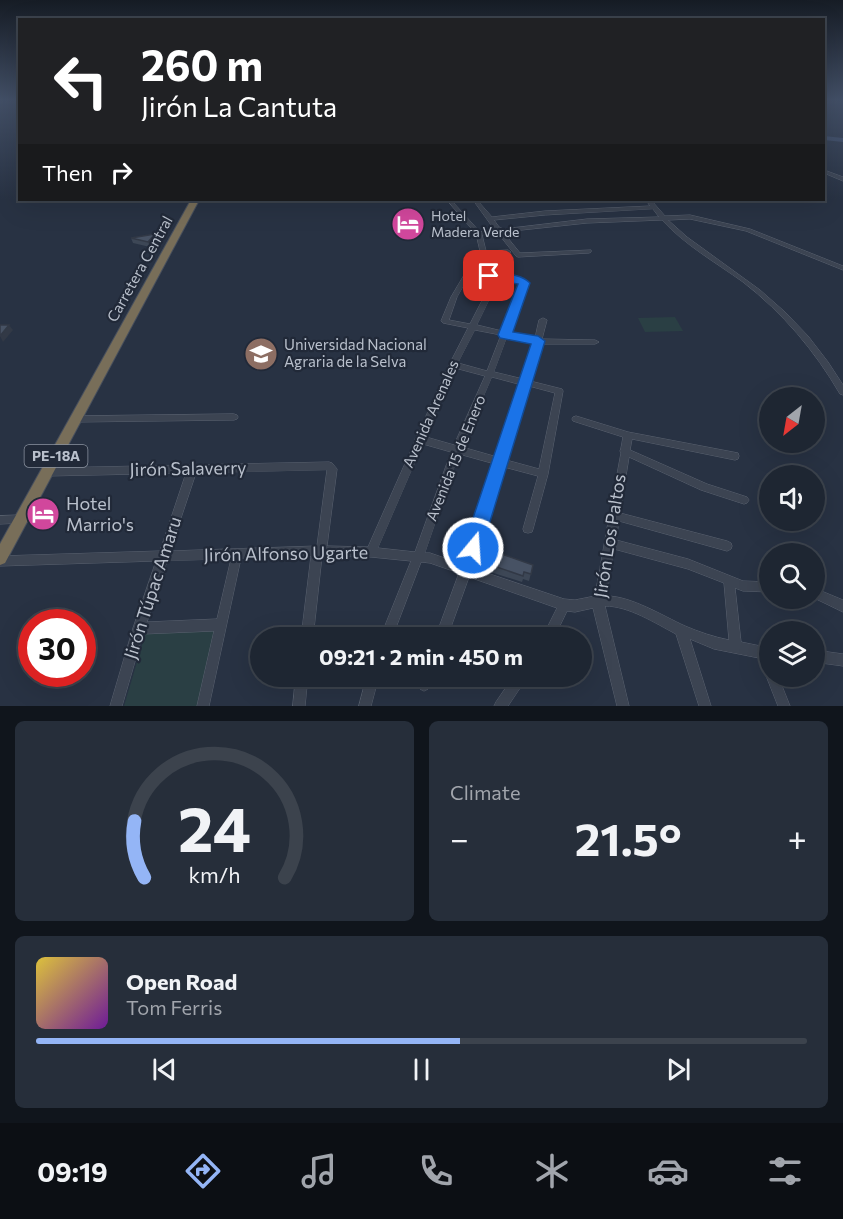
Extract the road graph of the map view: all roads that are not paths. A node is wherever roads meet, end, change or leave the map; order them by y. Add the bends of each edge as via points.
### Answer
1 (825, 171) edge
2 (843, 179) edge
3 (194, 201) edge
4 (450, 201) edge
5 (476, 201) edge
6 (650, 201) edge
7 (654, 207) junction
8 (663, 218) junction
9 (492, 219) junction
10 (500, 230) junction
11 (478, 234) junction
12 (590, 251) dead end
13 (508, 252) dead end
14 (483, 253) junction
15 (843, 268) edge
16 (493, 277) junction
17 (543, 321) dead end
18 (472, 327) junction
19 (505, 335) junction
20 (538, 341) junction
21 (595, 342) dead end
22 (453, 364) junction
23 (490, 373) junction
24 (526, 383) junction
25 (843, 392) edge
26 (234, 417) dead end
27 (77, 419) junction
28 (576, 419) dead end
29 (628, 435) junction
30 (419, 439) junction
31 (456, 450) junction
32 (624, 451) junction
33 (735, 456) dead end
34 (500, 462) junction
35 (192, 470) junction
36 (47, 472) junction
37 (543, 474) junction
38 (744, 500) dead end
39 (613, 515) junction
40 (21, 519) junction
41 (0, 520) edge
42 (528, 529) dead end
43 (611, 543) junction
44 (727, 546) dead end
45 (319, 551) junction
46 (371, 552) junction
47 (237, 554) junction
48 (163, 556) junction
49 (418, 557) junction
50 (0, 560) edge
51 (466, 569) junction
52 (729, 582) junction
53 (759, 587) edge
54 (825, 598) edge
55 (600, 601) junction
56 (564, 605) junction
57 (843, 606) edge
58 (220, 625) junction
59 (309, 627) edge
60 (390, 627) edge
61 (445, 627) edge
62 (553, 627) edge
63 (139, 628) junction
64 (681, 630) junction
65 (736, 648) junction
66 (759, 653) edge
67 (825, 658) edge
68 (843, 660) edge
69 (301, 687) edge
70 (370, 687) edge
71 (514, 687) edge
72 (776, 687) edge
73 (116, 706) edge
74 (203, 706) edge
75 (299, 706) edge
76 (365, 706) edge
77 (500, 706) edge
78 (623, 706) edge
79 (705, 706) edge
80 (784, 706) edge

1 - 2 street
3 - 27 highway, Carretera Central / PE-18A
4 - 11 street
5 - 9 street
6 - 7 street
7 - 8 street
7 - 9 street
8 - 10 street
8 - 15 street via 694,218 741,228
8 - 25 street via 702,256 787,316 824,360
9 - 10 street
10 - 11 street
10 - 12 street via 518,255
11 - 14 street
13 - 14 street
14 - 16 street
16 - 18 street, Avenida Arenales
16 - 18 street via 469,271 454,297 445,321
16 - 19 street, Avenida 15 de Enero via 524,283
17 - 20 street
18 - 19 street
18 - 22 street, Avenida Arenales
19 - 20 street
19 - 23 street, Avenida 15 de Enero
20 - 21 street
20 - 24 street
22 - 23 street
22 - 30 street, Avenida Arenales
23 - 24 street
23 - 31 street, Avenida 15 de Enero
24 - 34 street
24 - 37 street via 559,391
26 - 27 street
27 - 36 highway, PE-18A
28 - 29 street
29 - 32 street, Jirón Los Paltos
29 - 33 street
30 - 31 street
30 - 46 street, Avenida Arenales
31 - 34 street
31 - 49 street, Avenida 15 de Enero
32 - 38 street via 704,487
32 - 39 street, Jirón Los Paltos
34 - 37 street
34 - 51 street
35 - 36 street, Jirón Salaverry
35 - 45 street, Jirón Salaverry via 329,466 332,469
35 - 48 street, Jirón Túpac Amaru
36 - 40 highway, PE-18A
37 - 42 street
39 - 43 street, Jirón Los Paltos
39 - 44 street
40 - 41 street
40 - 50 highway, PE-18A
43 - 52 street via 688,564
43 - 55 street, Jirón Los Paltos
45 - 46 street, Jirón Alfonso Ugarte
45 - 47 street, Jirón Alfonso Ugarte
45 - 59 street
46 - 49 street, Jirón Alfonso Ugarte
47 - 48 street, Jirón Alfonso Ugarte
47 - 58 street
48 - 50 street, Jirón Alfonso Ugarte
48 - 63 street, Jirón Túpac Amaru
49 - 51 street, Jirón Alfonso Ugarte
49 - 60 street, Avenida 15 de Enero
51 - 56 street, Jirón Alfonso Ugarte
51 - 61 street
52 - 53 street
52 - 65 street
54 - 57 street
55 - 56 street, Jirón Alfonso Ugarte
55 - 64 street, Jirón Alfonso Ugarte via 628,605
55 - 78 street, Jirón Los Paltos
56 - 62 street
58 - 63 street
58 - 74 street
63 - 73 street, Jirón Túpac Amaru
64 - 65 street, Jirón Alfonso Ugarte
64 - 79 street
65 - 66 street, Jirón Alfonso Ugarte
67 - 68 street
69 - 75 street
70 - 76 street
71 - 77 street
72 - 80 street

